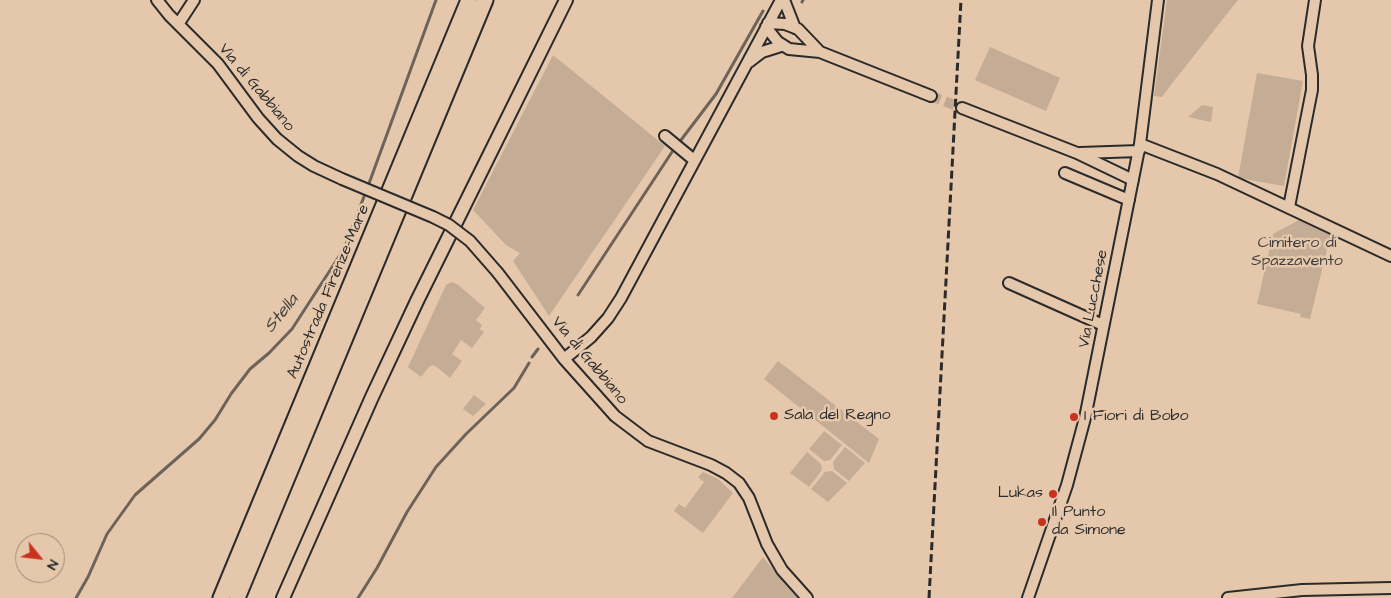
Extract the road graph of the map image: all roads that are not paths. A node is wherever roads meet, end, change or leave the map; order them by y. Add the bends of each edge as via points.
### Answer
1 (157, 0) edge
2 (194, 0) edge
3 (469, 0) edge
4 (485, 0) edge
5 (566, 0) edge
6 (782, 0) edge
7 (1158, 0) edge
8 (1315, 0) edge
9 (179, 23) junction
10 (767, 25) junction
11 (795, 28) junction
12 (781, 46) junction
13 (820, 52) junction
14 (744, 66) junction
15 (931, 96) tunnel mouth
16 (962, 108) tunnel mouth
17 (665, 136) dead end
18 (1139, 148) junction
19 (1077, 153) junction
20 (694, 160) junction
21 (1065, 173) dead end
22 (1133, 180) junction
23 (1129, 200) junction
24 (1289, 206) junction
25 (1391, 256) edge
26 (1009, 283) dead end
27 (1103, 325) junction
28 (564, 359) junction
29 (1391, 588) edge
30 (221, 598) edge
31 (237, 598) edge
32 (283, 598) edge
33 (807, 598) edge
34 (1028, 598) edge
35 (1040, 598) edge
36 (1228, 598) edge

1 - 9 street, Via di Gabbiano
2 - 9 street
3 - 30 highway, Autostrada Firenze-Mare
4 - 31 highway, Autostrada Firenze-Mare
5 - 32 main road via 413,309
6 - 10 street
6 - 11 street
7 - 18 street, Via Lucchese
8 - 24 street via 1308,46 1312,90
9 - 28 street, Via di Gabbiano, bridge via 218,64 258,118 298,156 314,166 433,217 470,241
10 - 11 street via 785,24
10 - 12 street
10 - 14 street
11 - 13 street
12 - 13 street
12 - 14 street via 762,52
13 - 15 street
14 - 20 street
16 - 19 street
17 - 20 street
18 - 19 street
18 - 22 street, Via Lucchese
18 - 24 street via 1217,174
19 - 22 street
20 - 28 street via 613,310 591,337
21 - 23 street
22 - 23 street, Via Lucchese
23 - 27 street, Via Lucchese
24 - 25 street
26 - 27 street
27 - 34 street, Via Lucchese via 1085,418 1069,478
28 - 33 street, Via di Gabbiano via 608,410 639,435 711,465 739,483 782,570
29 - 36 street via 1302,590
34 - 35 street

